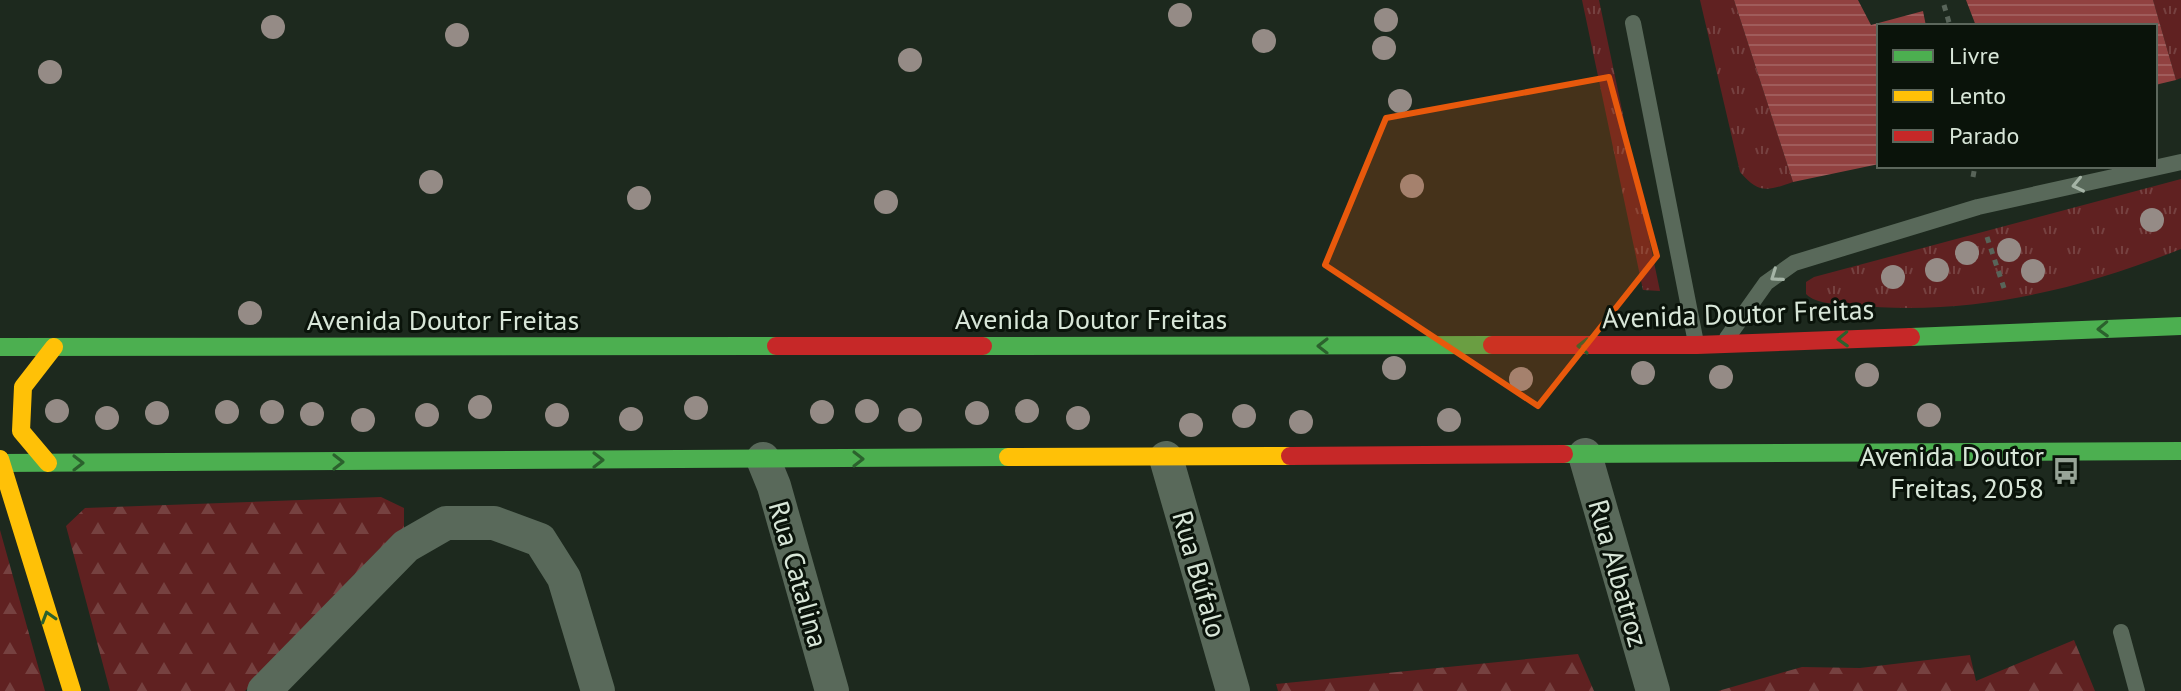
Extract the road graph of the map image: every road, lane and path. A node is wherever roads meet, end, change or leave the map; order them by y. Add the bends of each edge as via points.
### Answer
1 (1944, 5) dead end
2 (1633, 23) dead end
3 (1949, 24) edge
4 (2181, 162) edge
5 (2157, 167) edge
6 (1975, 168) edge
7 (2154, 168) edge
8 (1973, 178) dead end
9 (1985, 231) dead end
10 (2008, 300) dead end
11 (2181, 326) edge
12 (1724, 343) junction
13 (1697, 345) junction
14 (0, 347) edge
15 (54, 347) junction
16 (2181, 451) edge
17 (1585, 455) junction
18 (1166, 458) junction
19 (763, 459) junction
20 (0, 462) edge
21 (48, 463) junction
22 (2121, 632) dead end
23 (590, 686) edge
24 (72, 691) edge
25 (264, 691) edge
26 (832, 691) edge
27 (1233, 691) edge
28 (1653, 691) edge
29 (2137, 691) edge

1 - 3 path
2 - 13 lane
4 -> 5 lane
6 - 8 path
7 -> 12 lane via 1978,207 1794,263 1766,283
9 - 10 path
11 -> 12 main road, Avenida Doutor Freitas
12 - 13 main road, Avenida Doutor Freitas
13 -> 15 main road, Avenida Doutor Freitas
14 - 15 main road, Avenida Doutor Freitas
15 - 21 main road via 23,387 21,431
16 - 17 main road
17 - 18 main road
17 - 28 street, Rua Albatroz
19 -> 18 main road
18 - 27 street, Rua Búfalo
21 -> 19 main road
19 - 26 street, Rua Catalina
20 - 21 main road
24 -> 20 main road
22 - 29 lane
23 - 25 street via 564,578 540,540 494,523 446,523 406,546

